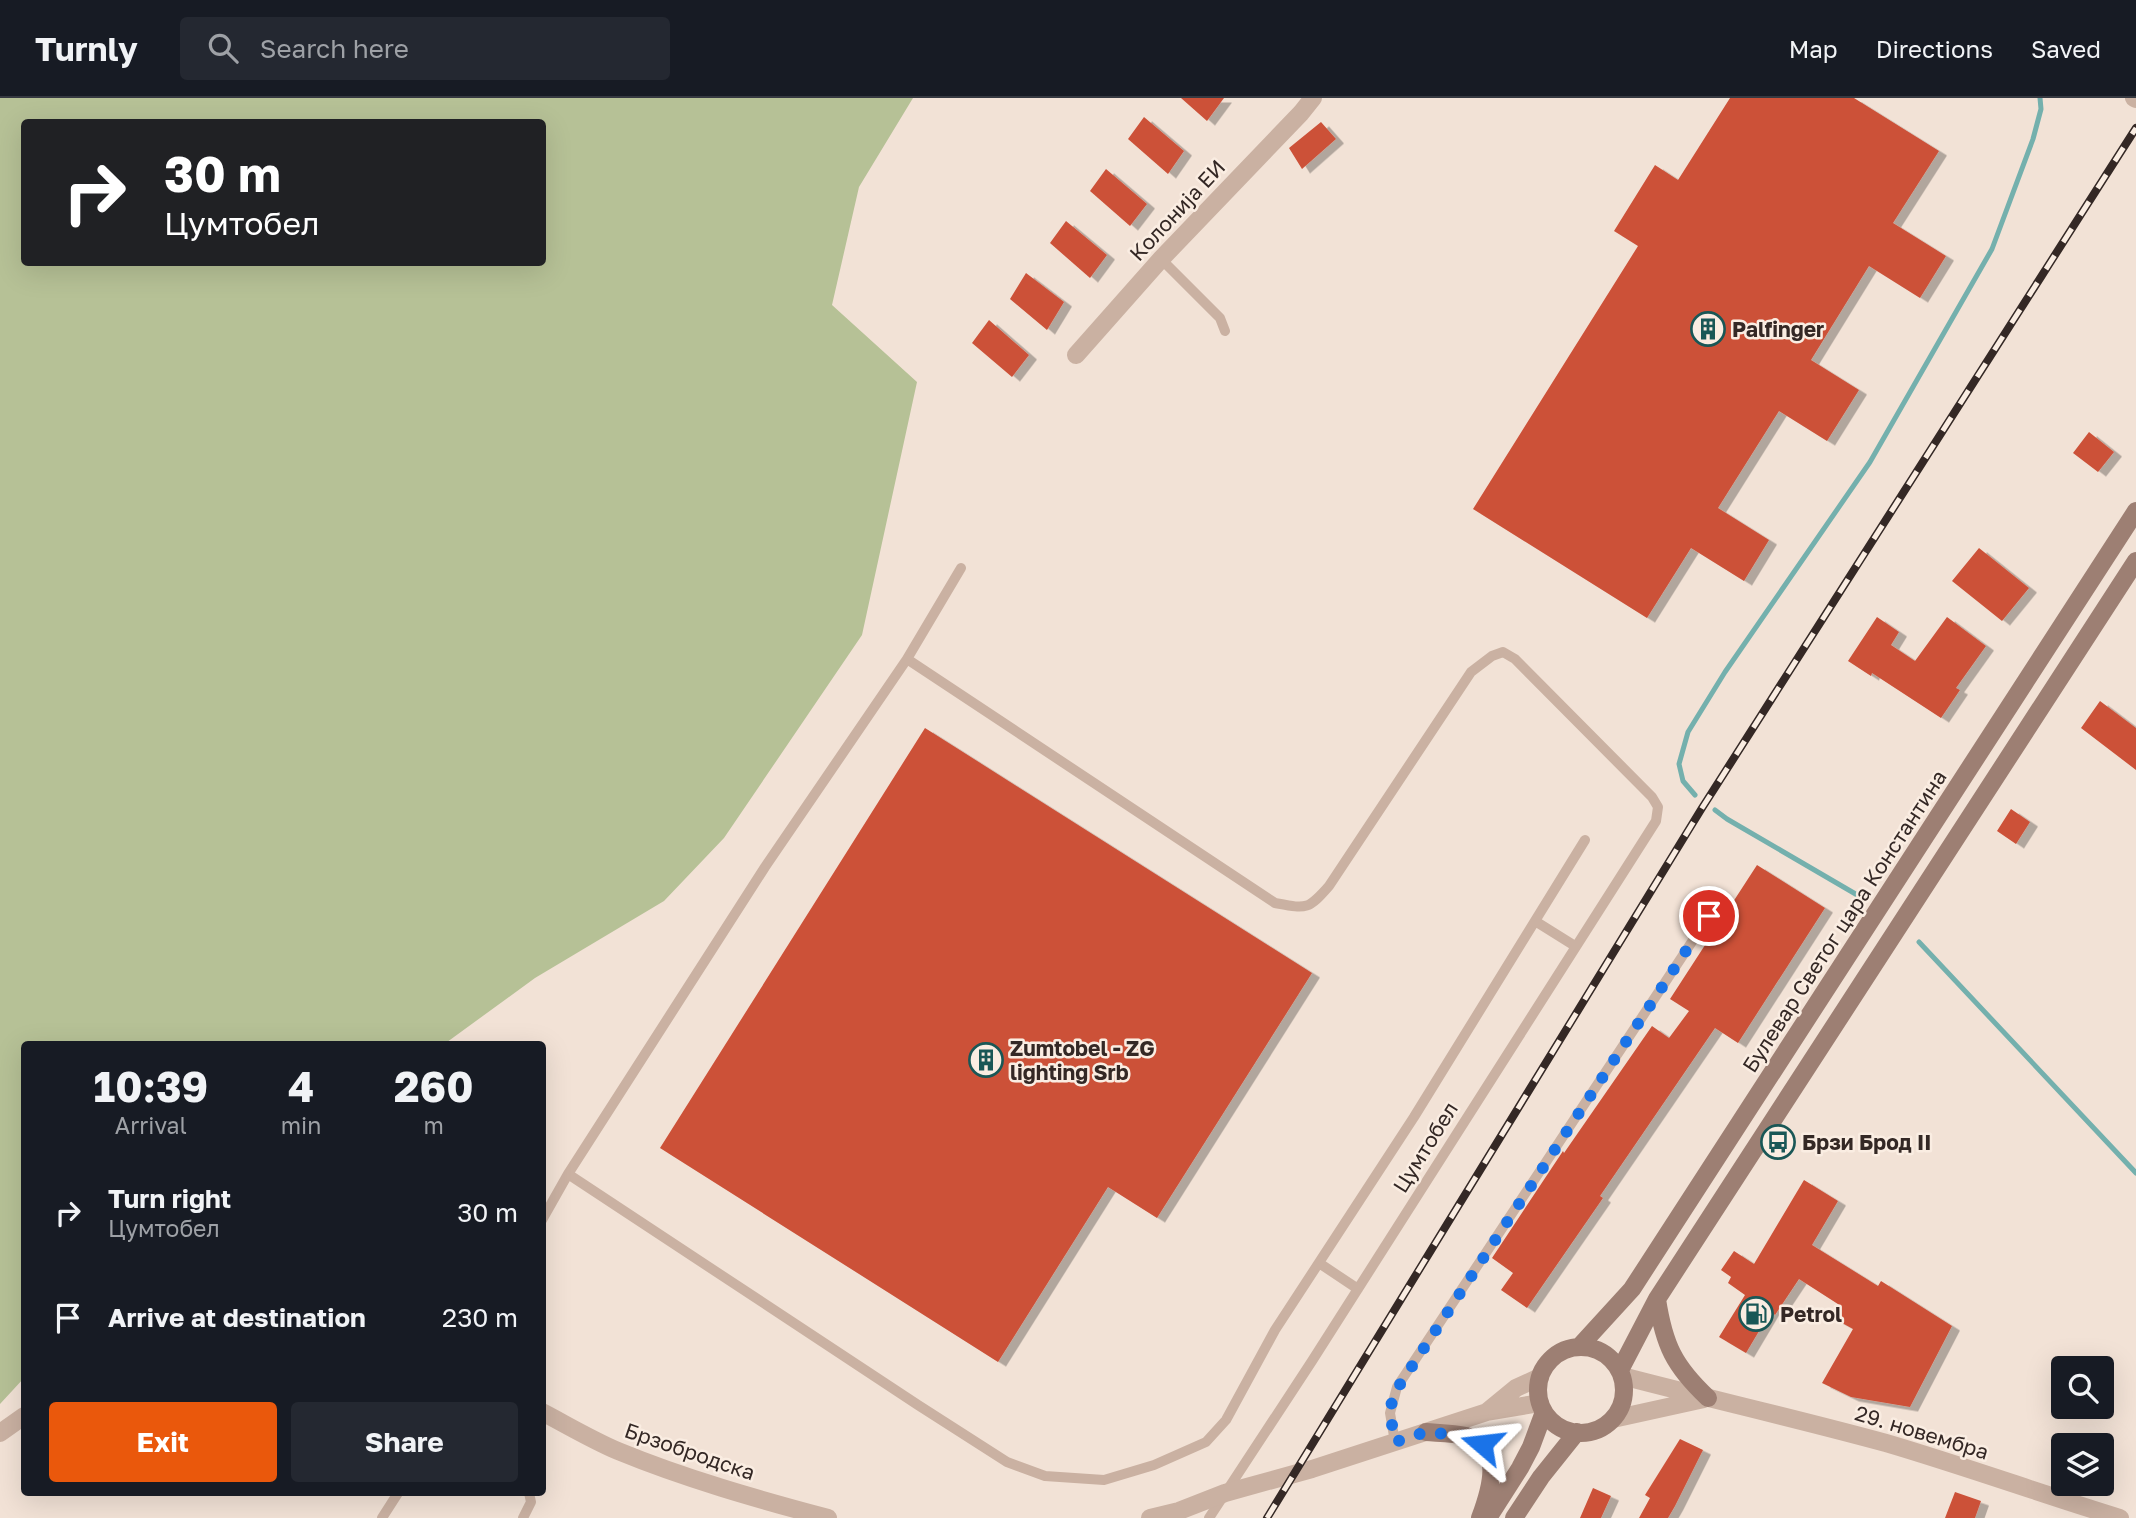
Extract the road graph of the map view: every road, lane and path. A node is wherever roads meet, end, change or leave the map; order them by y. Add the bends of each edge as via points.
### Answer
1 (1313, 98) edge
2 (1161, 258) junction
3 (1225, 331) dead end
4 (1076, 355) dead end
5 (2136, 510) edge
6 (2136, 561) edge
7 (961, 568) dead end
8 (907, 659) junction
9 (1585, 840) dead end
10 (1709, 916) dead end
11 (1535, 921) junction
12 (1575, 946) junction
13 (568, 1174) junction
14 (546, 1213) edge
15 (1319, 1263) junction
16 (1358, 1289) junction
17 (1657, 1299) junction
18 (1579, 1347) junction
19 (1621, 1373) junction
20 (1540, 1377) junction
21 (1708, 1398) junction
22 (1542, 1407) junction
23 (1486, 1412) junction
24 (546, 1414) edge
25 (21, 1418) edge
26 (1613, 1419) junction
27 (1426, 1432) junction
28 (1577, 1432) junction
29 (0, 1433) edge
30 (1395, 1442) junction
31 (1225, 1493) junction
32 (396, 1496) edge
33 (530, 1496) edge
34 (382, 1518) edge
35 (523, 1518) edge
36 (828, 1518) edge
37 (1150, 1518) edge
38 (1209, 1518) edge
39 (1480, 1518) edge
40 (1488, 1518) edge
41 (1514, 1518) edge
42 (2120, 1518) edge

1 - 2 street, Колонија ЕИ
2 - 3 lane via 1220,318
2 - 4 street, Колонија ЕИ
5 - 18 main road, Булевар Светог цара Константина via 1632,1289
6 - 17 main road
7 - 8 lane
8 - 12 lane, Цумтобел via 1275,903 1299,908 1312,905 1329,886 1471,672 1503,652 1516,659 1658,807 1656,821
8 - 13 lane via 765,867
9 - 11 lane
10 - 30 lane via 1397,1387 1390,1413
11 - 12 lane
11 - 15 lane
12 - 16 lane, Цумтобел
13 - 14 lane
13 - 15 lane via 1007,1462 1045,1476 1104,1480 1206,1442 1226,1420 1275,1330
15 - 16 lane
16 - 31 lane, Цумтобел
17 - 19 main road
17 - 21 main road via 1661,1331 1672,1357
18 - 19 main road via 1607,1355
18 - 20 main road via 1551,1359
19 - 21 street, 29. новембра
19 - 26 main road via 1624,1394
20 - 22 main road
20 - 23 street via 1516,1388
21 - 26 street, 29. новембра
21 - 42 street, 29. новембра via 1889,1444
22 - 23 street
22 - 28 main road via 1558,1426
22 - 40 main road via 1531,1447
23 - 27 street
24 - 36 street, Брзобродска via 617,1451
25 - 29 street
26 - 28 main road via 1600,1428
27 - 30 street
27 - 39 main road via 1466,1436 1482,1444 1492,1465
28 - 41 main road
30 - 31 street
31 - 37 street
31 - 38 lane, Цумтобел
32 - 34 lane
33 - 35 lane

